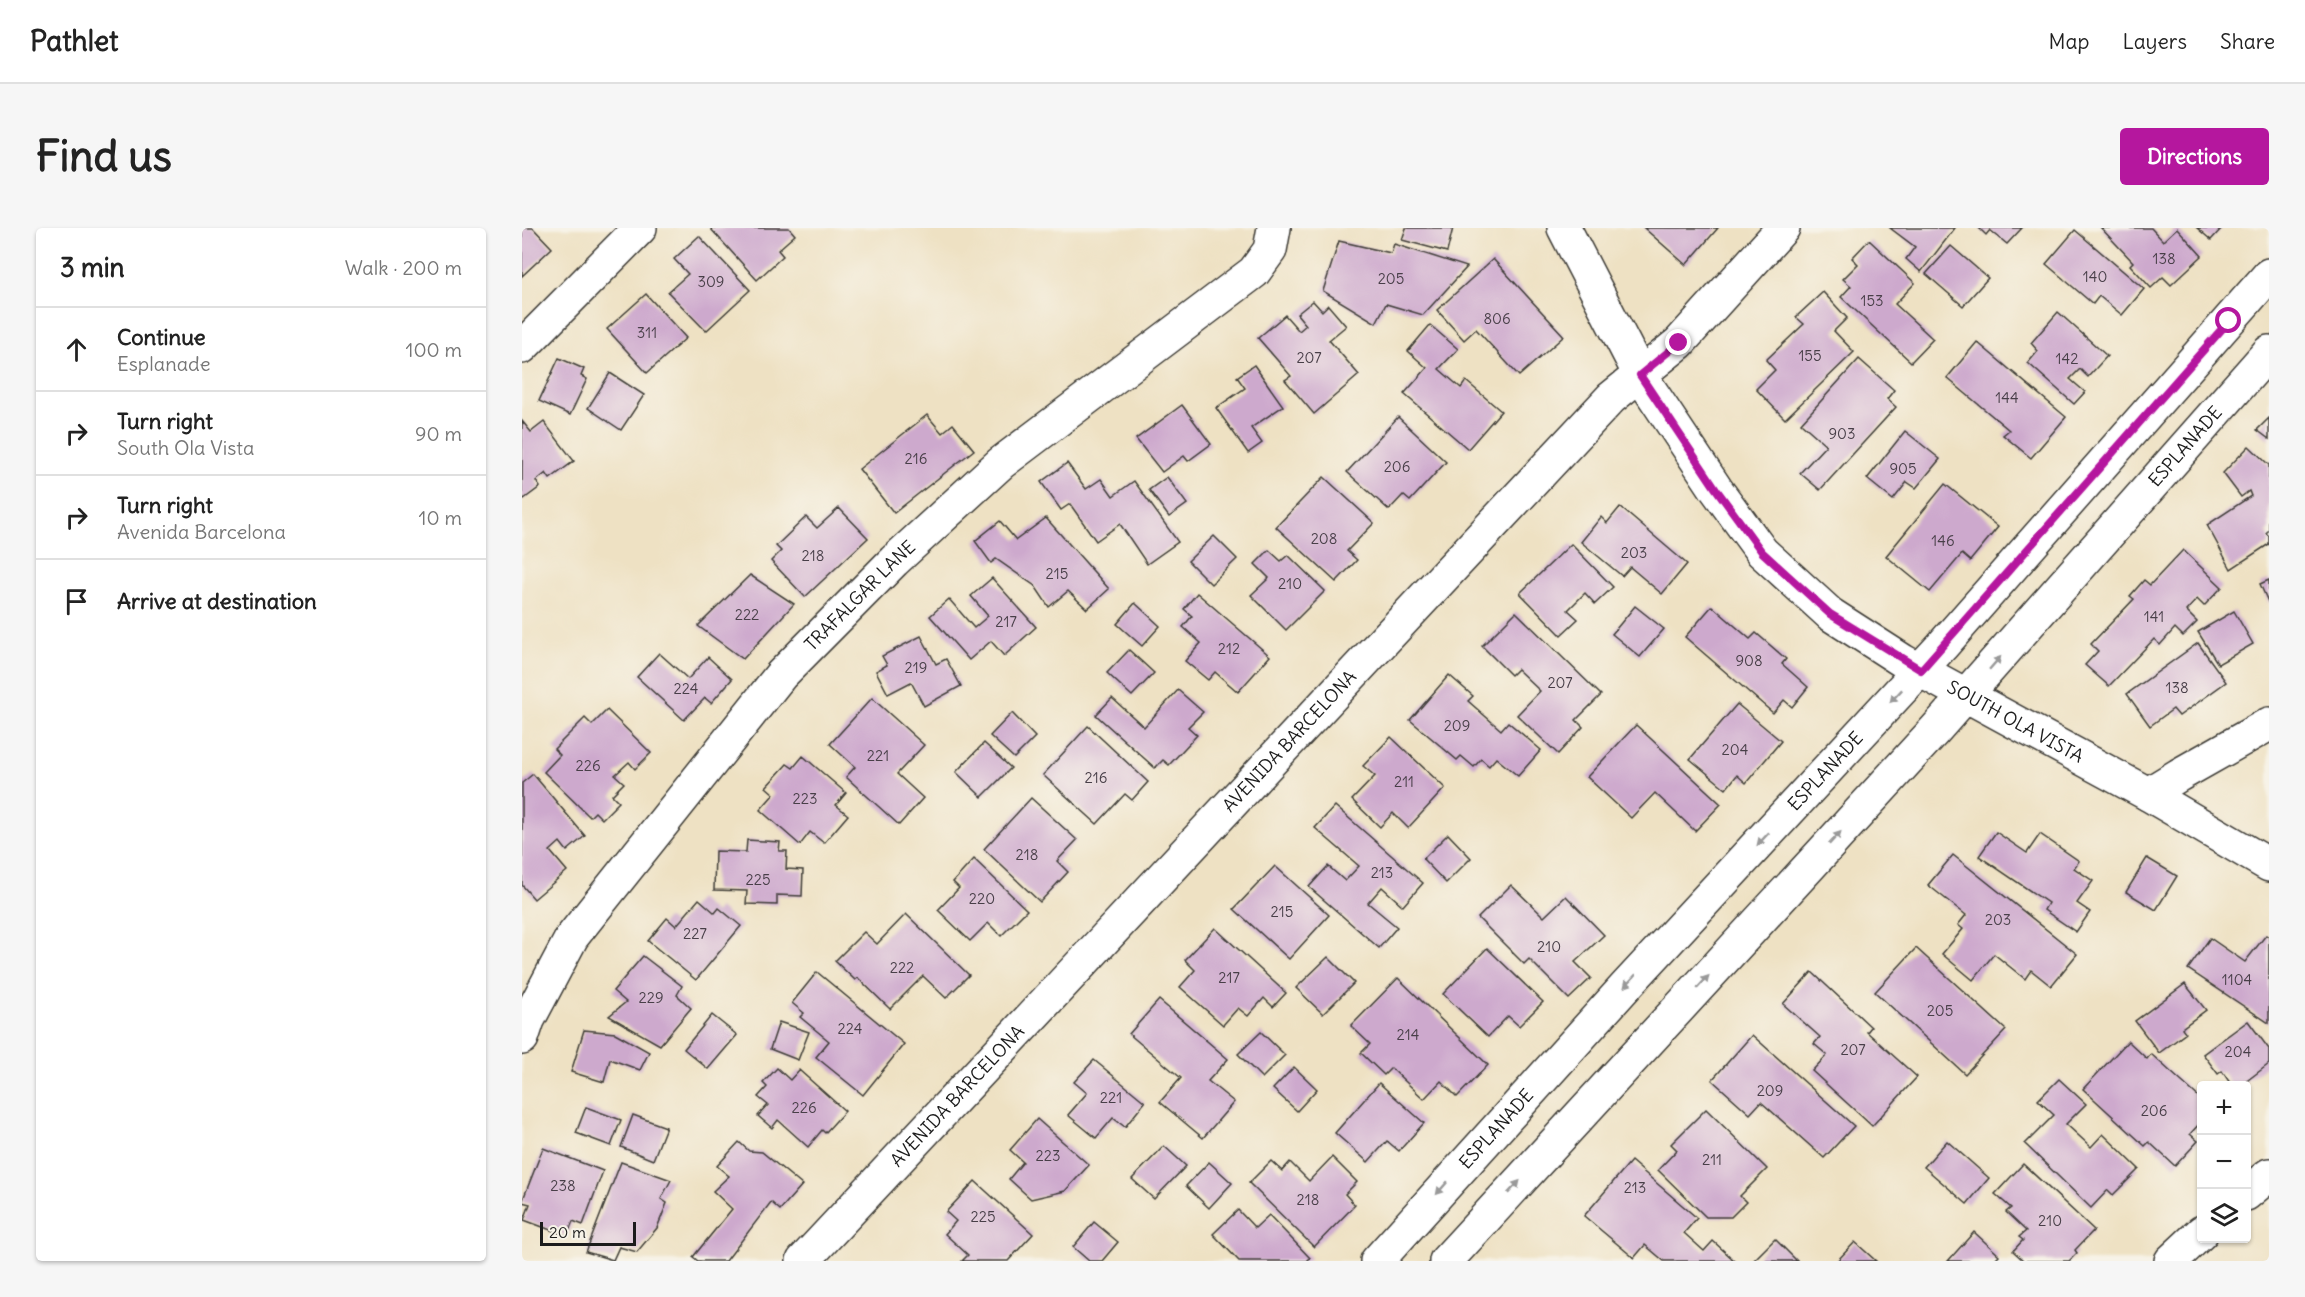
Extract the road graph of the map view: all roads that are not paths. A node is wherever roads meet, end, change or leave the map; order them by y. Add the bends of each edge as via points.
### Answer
1 (640, 228) edge
2 (1274, 228) edge
3 (1564, 228) edge
4 (1783, 228) edge
5 (2269, 275) edge
6 (2229, 321) junction
7 (522, 347) edge
8 (2268, 354) edge
9 (1640, 375) junction
10 (1921, 670) junction
11 (1966, 695) junction
12 (2269, 724) edge
13 (2148, 794) junction
14 (2269, 865) edge
15 (522, 1038) edge
16 (2269, 1175) edge
17 (2251, 1191) edge
18 (2197, 1238) edge
19 (803, 1261) edge
20 (1377, 1261) edge
21 (1446, 1261) edge
22 (2171, 1261) edge

1 - 7 street
2 - 15 street, TRAFALGAR LANE via 1270,250 1254,272 1001,464 894,561 781,675 572,937
3 - 9 street, SOUTH OLA VISTA
4 - 9 street, AVENIDA BARCELONA via 1679,343
5 - 6 street, ESPLANADE
6 - 8 street
6 - 10 street, ESPLANADE
11 -> 8 street, ESPLANADE
9 - 10 street, SOUTH OLA VISTA via 1762,552 1830,614
9 - 19 street, AVENIDA BARCELONA via 1611,398
10 - 11 street, SOUTH OLA VISTA
10 -> 20 street, ESPLANADE via 1626,986
11 - 13 street, SOUTH OLA VISTA
21 -> 11 street, ESPLANADE
12 - 13 street
13 - 14 street, SOUTH OLA VISTA
16 - 17 street
18 - 22 street

